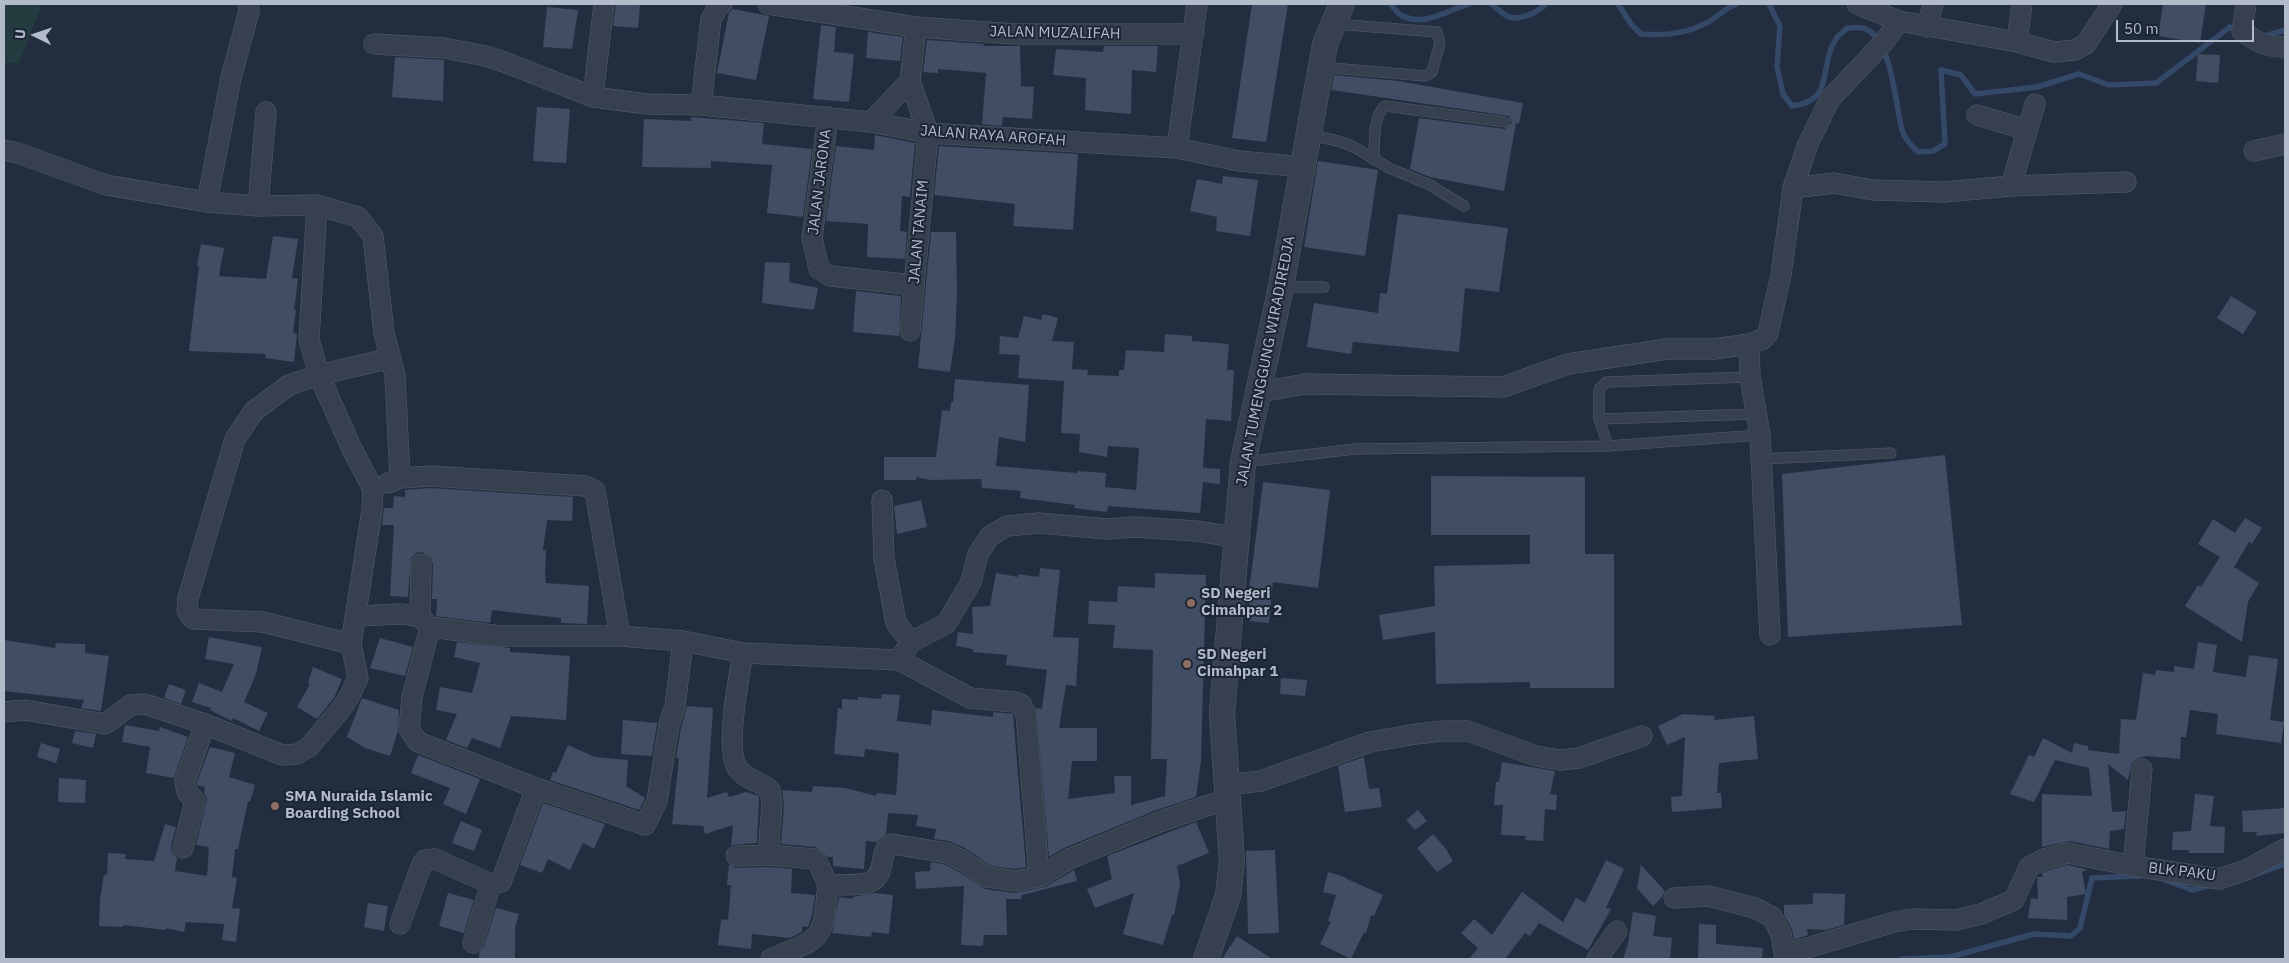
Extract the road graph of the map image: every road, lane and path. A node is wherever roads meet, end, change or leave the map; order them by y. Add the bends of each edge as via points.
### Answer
1 (248, 4) edge
2 (604, 4) edge
3 (722, 4) edge
4 (768, 4) edge
5 (1197, 4) edge
6 (1857, 4) edge
7 (1933, 4) edge
8 (2022, 4) edge
9 (2112, 4) edge
10 (2246, 4) edge
11 (1338, 12) edge
12 (1899, 21) junction
13 (916, 27) junction
14 (1927, 27) junction
15 (1194, 34) junction
16 (2017, 42) junction
17 (374, 44) dead end
18 (2285, 47) edge
19 (1321, 67) junction
20 (910, 81) junction
21 (593, 97) junction
22 (2035, 104) dead end
23 (701, 105) junction
24 (266, 112) dead end
25 (1977, 115) dead end
26 (828, 118) junction
27 (871, 122) junction
28 (1505, 122) dead end
29 (2028, 130) junction
30 (928, 133) junction
31 (1310, 135) junction
32 (2285, 144) edge
33 (1177, 148) junction
34 (4, 150) edge
35 (2254, 151) dead end
36 (1374, 160) junction
37 (1304, 167) junction
38 (2126, 182) dead end
39 (2011, 186) junction
40 (1793, 188) junction
41 (207, 202) junction
42 (258, 206) junction
43 (318, 206) junction
44 (1464, 206) dead end
45 (914, 285) junction
46 (1281, 287) junction
47 (1324, 287) dead end
48 (910, 331) dead end
49 (1749, 344) junction
50 (391, 358) junction
51 (319, 376) junction
52 (1750, 377) junction
53 (1260, 392) junction
54 (1756, 414) junction
55 (1599, 419) junction
56 (1760, 434) junction
57 (1608, 446) junction
58 (1891, 454) dead end
59 (1761, 459) junction
60 (1243, 462) junction
61 (400, 478) junction
62 (373, 489) junction
63 (882, 500) dead end
64 (1235, 537) junction
65 (421, 564) dead end
66 (356, 616) junction
67 (425, 622) junction
68 (1770, 635) dead end
69 (620, 636) junction
70 (683, 641) junction
71 (911, 642) junction
72 (351, 644) junction
73 (743, 653) junction
74 (899, 660) junction
75 (4, 712) edge
76 (205, 724) junction
77 (1642, 736) dead end
78 (2142, 769) dead end
79 (536, 788) junction
80 (1227, 792) junction
81 (183, 848) dead end
82 (2285, 849) edge
83 (768, 855) junction
84 (736, 856) dead end
85 (2134, 866) junction
86 (1038, 877) junction
87 (491, 884) junction
88 (828, 885) junction
89 (1674, 898) dead end
90 (400, 924) dead end
91 (1617, 931) dead end
92 (473, 943) dead end
93 (1207, 958) edge
94 (771, 959) edge
95 (1597, 959) edge
96 (1785, 959) edge

1 - 41 street
2 - 21 street
3 - 23 street via 711,18
4 - 13 street, JALAN MUZALIFAH
5 - 15 street
6 - 12 street
7 - 14 street
8 - 16 street
9 - 16 street via 2093,36 2075,50 2054,52
10 - 18 street via 2242,31 2256,42
11 - 19 street, JALAN TUMENGGUNG WIRADIREDJA via 1325,44
11 - 19 lane via 1437,32 1440,43 1432,72 1425,76
12 - 14 street
12 - 40 street via 1884,42 1830,99 1808,144
13 - 15 street, JALAN MUZALIFAH via 1015,34
13 - 20 street
14 - 16 street
15 - 33 street
17 - 21 street, JALAN RAYA AROFAH via 444,48 486,56
19 - 31 street, JALAN TUMENGGUNG WIRADIREDJA
20 - 27 street
20 - 30 street
21 - 23 street, JALAN RAYA AROFAH via 647,104
22 - 29 street
23 - 26 street, JALAN RAYA AROFAH
24 - 42 street
25 - 29 street
26 - 27 street, JALAN RAYA AROFAH
26 - 45 street, JALAN JARONA via 812,238 818,269 830,276
27 - 30 street, JALAN RAYA AROFAH
28 - 36 lane via 1385,106 1375,129
29 - 39 street
30 - 33 street, JALAN RAYA AROFAH
30 - 45 street, JALAN TANAIM
31 - 36 lane via 1354,147
31 - 37 street, JALAN TUMENGGUNG WIRADIREDJA
32 - 35 street
33 - 37 street, JALAN RAYA AROFAH via 1239,161
34 - 41 street via 18,152 106,185
36 - 44 lane
37 - 46 street, JALAN TUMENGGUNG WIRADIREDJA
38 - 39 street
39 - 40 street via 1944,192 1874,190 1834,183
40 - 49 street via 1781,275 1768,333
41 - 42 street
42 - 43 street
43 - 50 street via 358,216 373,236 384,332
43 - 51 street via 309,339
45 - 48 street, JALAN TANAIM
46 - 47 lane
46 - 53 street, JALAN TUMENGGUNG WIRADIREDJA
49 - 52 street
49 - 53 street via 1668,349 1568,364 1503,387 1305,384
50 - 51 street
50 - 61 street via 395,375
51 - 62 street
51 - 72 street via 289,385 271,398 254,412 235,439 188,598 187,611 194,619 263,622
52 - 54 street
52 - 55 lane via 1606,382 1599,390
53 - 60 street, JALAN TUMENGGUNG WIRADIREDJA
54 - 55 lane
54 - 56 street
55 - 57 lane
56 - 57 lane
56 - 59 street
57 - 60 lane via 1355,450
58 - 59 lane
59 - 68 street
60 - 64 street, JALAN TUMENGGUNG WIRADIREDJA
61 - 62 street
61 - 69 street via 431,476 585,486 595,491
62 - 66 street
63 - 71 street via 888,585 896,623
64 - 71 street via 1135,527 1107,529 1039,523 1007,526 990,536 978,554 971,582 946,624
64 - 80 street, JALAN TUMENGGUNG WIRADIREDJA via 1222,713
65 - 67 street
66 - 67 street via 402,614
66 - 72 street
67 - 69 street via 500,636
67 - 79 street via 409,729 418,742
69 - 70 street
70 - 73 street
70 - 79 street via 675,706 657,801 645,825
71 - 74 street
72 - 76 street via 358,678 349,697 310,747 297,754 282,755
73 - 74 street
73 - 83 street via 732,732 733,750 737,767 745,776 770,790
74 - 86 street via 970,698 1021,704 1026,714
75 - 76 street via 25,710 105,724 132,705 145,704
76 - 81 street via 185,781 187,792 195,801
77 - 80 street via 1579,758 1560,760 1536,756 1468,731 1416,734 1370,742
78 - 85 street, BLK PAKU
79 - 87 street via 504,878 497,884
80 - 86 street via 1069,859
80 - 93 street, JALAN TUMENGGUNG WIRADIREDJA via 1232,861 1228,896
82 - 85 street, BLK PAKU via 2246,870 2219,879
83 - 84 street
83 - 88 street via 816,860
85 - 96 street, BLK PAKU via 2068,853 2044,859 2029,867 2014,900 1981,914 1956,920 1894,922 1797,951
86 - 88 street via 1015,881 987,877 947,853 892,844 886,848 881,871 871,881
87 - 90 street via 435,859 425,860
87 - 92 street
88 - 94 street via 824,924 818,936
89 - 96 street via 1708,896 1755,908 1772,917 1781,934
91 - 95 street

